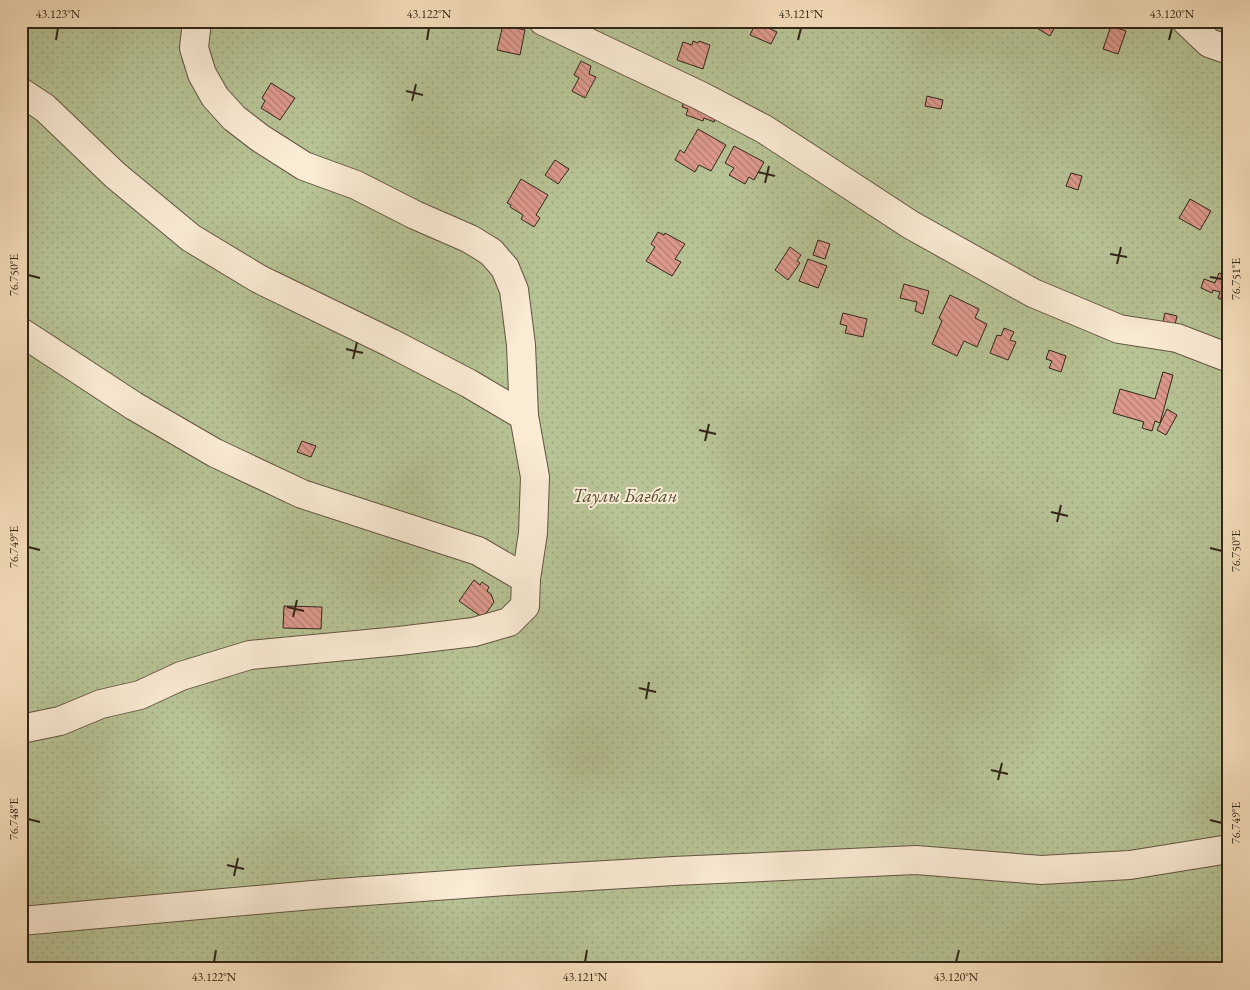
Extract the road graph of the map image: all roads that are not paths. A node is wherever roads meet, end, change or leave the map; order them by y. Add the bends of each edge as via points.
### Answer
1 (197, 21) edge
2 (543, 21) edge
3 (1186, 21) edge
4 (1229, 50) edge
5 (21, 92) edge
6 (21, 332) edge
7 (1229, 358) edge
8 (524, 416) junction
9 (526, 579) junction
10 (21, 728) edge
11 (1229, 849) edge
12 (21, 921) edge

1 - 8 street via 194,48 202,74 215,97 240,123 304,166 356,185 470,239 491,252 505,268 514,290 521,345
2 - 7 street via 764,129 910,224 1033,293 1119,330 1177,338
3 - 4 street via 1209,43
5 - 8 street via 45,108 115,174 191,238 259,279 391,343
6 - 9 street via 134,406 215,453 302,494 478,551
8 - 9 street via 535,477 534,534
9 - 10 street via 525,606 509,622 474,632 250,655 181,676 140,695 101,704 60,721
11 - 12 street via 1130,865 1040,870 916,860 506,881

